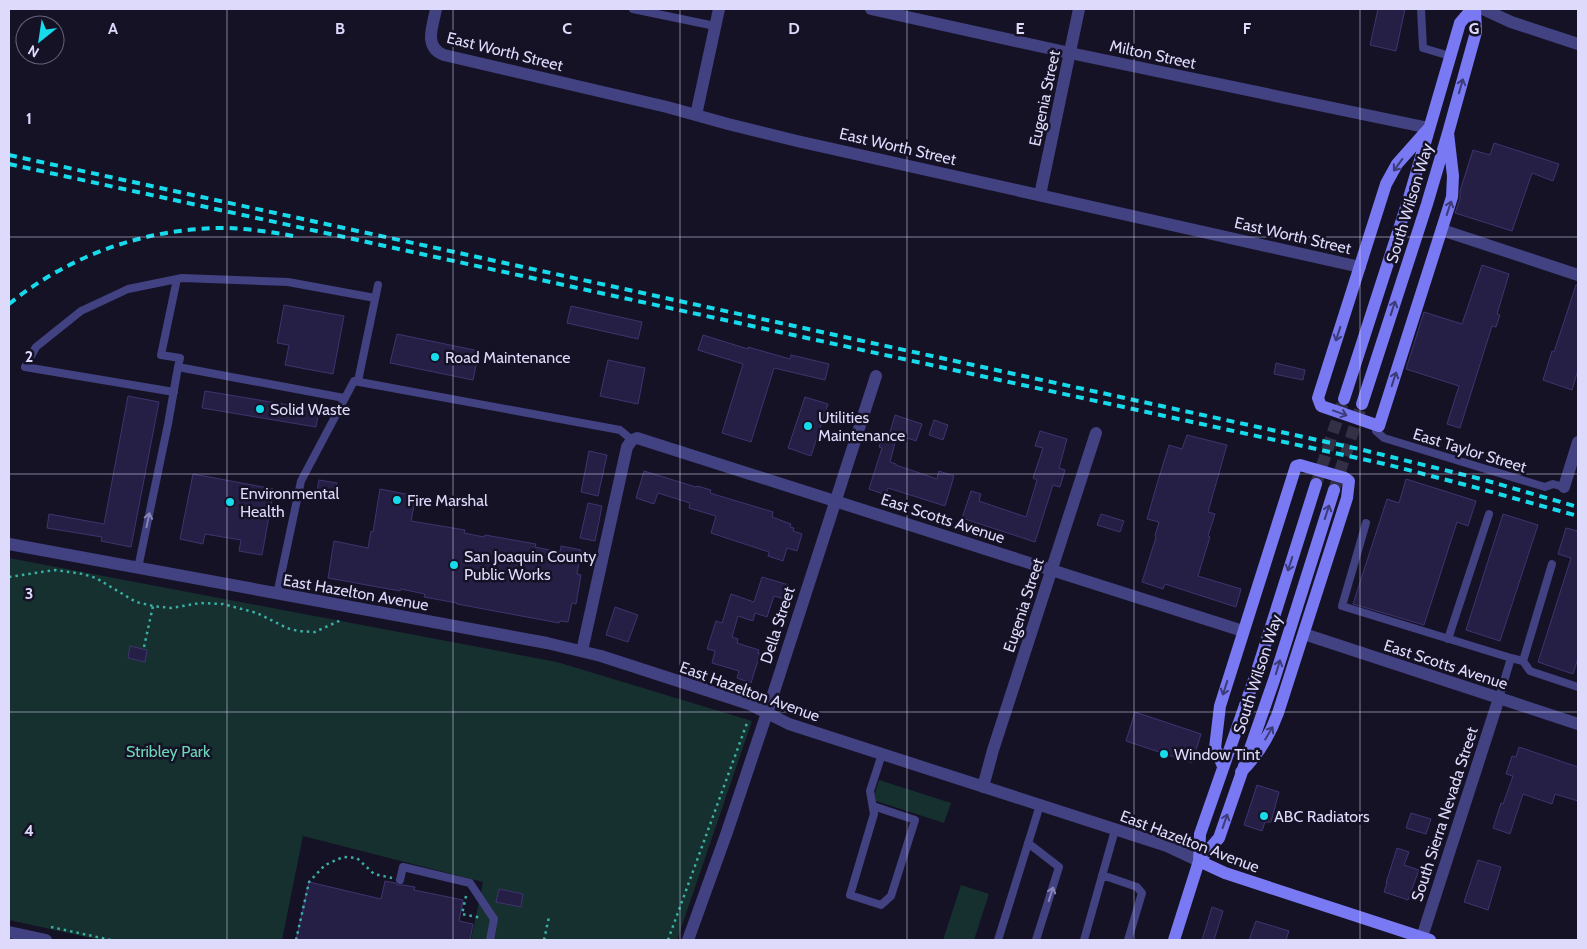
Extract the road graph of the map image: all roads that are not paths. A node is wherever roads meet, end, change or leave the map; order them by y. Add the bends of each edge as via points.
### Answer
1 (436, 9) edge
2 (633, 9) edge
3 (719, 9) edge
4 (871, 9) edge
5 (1079, 9) edge
6 (1421, 9) edge
7 (1474, 9) edge
8 (1483, 9) edge
9 (715, 26) junction
10 (1578, 44) edge
11 (1070, 53) junction
12 (1450, 56) junction
13 (696, 115) junction
14 (1429, 128) junction
15 (1448, 133) junction
16 (1040, 195) junction
17 (1442, 230) junction
18 (1360, 267) junction
19 (1578, 275) edge
20 (177, 279) junction
21 (378, 285) dead end
22 (375, 298) junction
23 (178, 367) junction
24 (876, 376) dead end
25 (358, 381) junction
26 (174, 392) junction
27 (344, 398) junction
28 (1344, 399) tunnel mouth
29 (1362, 404) tunnel mouth
30 (1379, 426) junction
31 (1096, 433) dead end
32 (632, 440) junction
33 (1578, 442) edge
34 (1316, 484) tunnel mouth
35 (1564, 487) joint
36 (1334, 490) tunnel mouth
37 (835, 500) junction
38 (1489, 514) dead end
39 (1366, 523) dead end
40 (9, 544) edge
41 (1552, 564) dead end
42 (138, 568) junction
43 (1052, 570) junction
44 (277, 594) junction
45 (1243, 631) junction
46 (1304, 634) junction
47 (1448, 638) junction
48 (582, 651) junction
49 (1511, 658) junction
50 (1523, 661) junction
51 (1578, 687) edge
52 (1499, 698) junction
53 (767, 713) junction
54 (1578, 723) edge
55 (882, 754) junction
56 (1223, 766) junction
57 (1241, 772) junction
58 (983, 787) junction
59 (1040, 805) junction
60 (873, 806) junction
61 (1115, 830) junction
62 (1028, 843) junction
63 (1199, 862) junction
64 (1102, 875) junction
65 (400, 880) road end
66 (9, 932) edge
67 (1424, 939) edge
68 (46, 940) edge
69 (490, 940) edge
70 (688, 940) edge
71 (998, 940) edge
72 (1036, 940) edge
73 (1084, 940) edge
74 (1128, 940) edge
75 (1174, 940) edge

1 - 13 street, East Worth Street via 430,38 436,52
2 - 9 lane
3 - 9 street
4 - 11 street, Milton Street
5 - 11 street, Eugenia Street
6 - 12 lane via 1423,48
7 - 12 main road, South Wilson Way via 1460,23
15 -> 7 main road, South Wilson Way via 1476,32
8 - 10 street via 1511,22
9 - 13 street
11 - 14 street, Milton Street
11 - 16 street, Eugenia Street
12 - 14 main road, South Wilson Way
13 - 16 street, East Worth Street
14 -> 18 main road via 1397,164 1386,184
14 - 28 main road, South Wilson Way
17 -> 15 main road via 1454,191
29 -> 15 main road, South Wilson Way
16 - 18 street, East Worth Street
17 - 19 street
30 -> 17 main road
18 -> 30 main road via 1318,398 1321,406
20 - 22 lane via 288,282
20 - 23 lane via 161,355 180,358
20 - 26 lane via 128,289 81,311 36,347 25,367
21 - 22 lane
22 - 25 lane
23 - 26 lane
23 - 27 lane
24 - 37 street, Della Street
25 - 27 lane via 354,381
25 - 32 lane via 620,430
42 -> 26 lane
27 - 44 lane via 301,481
30 - 35 lane, East Taylor Street via 1376,431 1384,438 1546,487 1552,484
31 - 43 street, Eugenia Street
32 - 37 street, East Scotts Avenue via 642,438
32 - 48 street via 627,447
33 - 35 street
34 -> 56 main road, South Wilson Way via 1256,674
57 -> 36 main road, South Wilson Way via 1274,680
37 - 43 street, East Scotts Avenue
37 - 53 street, Della Street
38 - 47 lane
39 - 47 lane via 1342,606
40 - 42 street, East Hazelton Avenue
41 - 50 lane
42 - 44 street, East Hazelton Avenue
43 - 45 street, East Scotts Avenue
43 - 58 street, Eugenia Street
44 - 48 street, East Hazelton Avenue
45 - 46 main road via 1296,466 1300,464 1349,481 1347,498
45 -> 56 main road via 1220,706 1215,748
46 - 52 street, East Scotts Avenue
57 -> 46 main road via 1252,761 1272,728
47 - 49 lane
48 - 53 street, East Hazelton Avenue via 750,704
49 - 50 lane
49 - 52 lane
50 - 51 lane via 1530,671
52 - 54 street, East Scotts Avenue
52 - 67 street, South Sierra Nevada Street
53 - 55 street, East Hazelton Avenue via 789,724
53 - 70 street, Della Street
55 - 58 street, East Hazelton Avenue
55 - 60 lane via 870,791
56 - 63 main road, South Wilson Way via 1200,834
63 -> 57 main road, South Wilson Way via 1219,838
58 - 59 street, East Hazelton Avenue
59 - 61 street, East Hazelton Avenue
59 - 62 lane
60 - 60 lane via 874,814 850,895 881,905 891,896 915,820
61 - 63 street, East Hazelton Avenue via 1166,846
61 - 64 lane
62 - 71 lane
72 -> 62 lane via 1059,866
63 - 67 main road, East Hazelton Avenue
63 - 75 main road, South Wilson Way
64 - 73 lane
64 - 74 lane via 1137,887 1142,893
65 - 69 lane via 403,867 473,886 492,914 494,921
66 - 68 street

